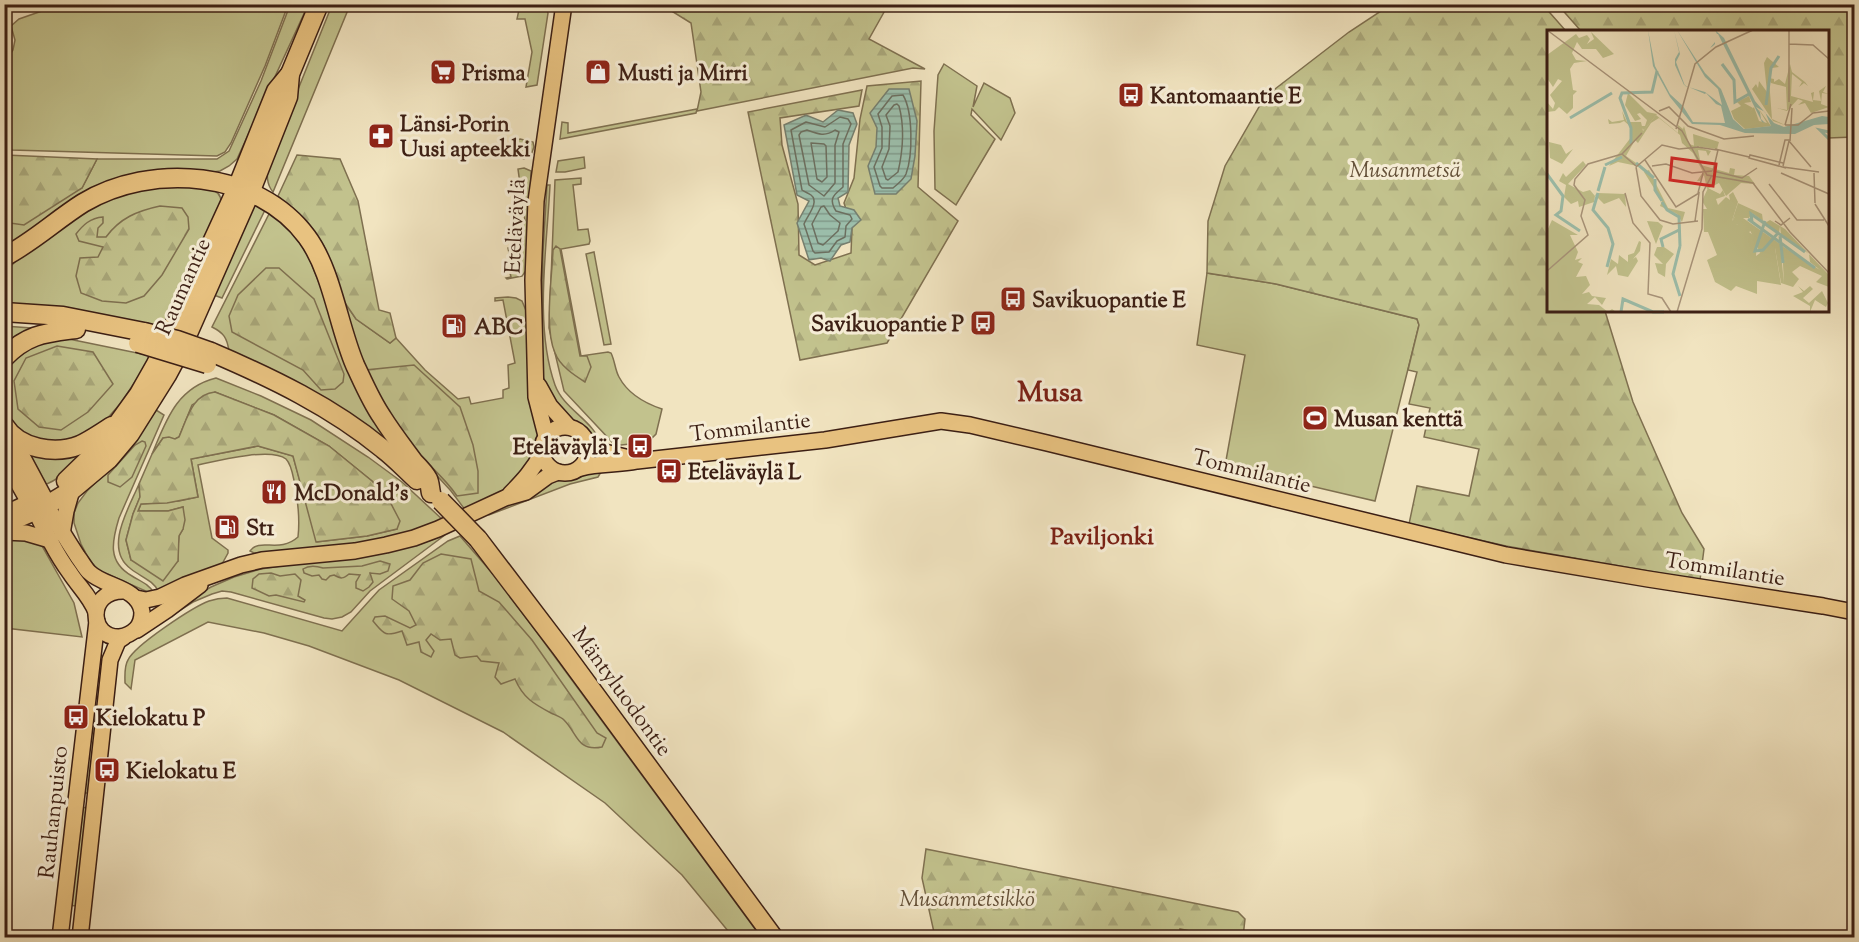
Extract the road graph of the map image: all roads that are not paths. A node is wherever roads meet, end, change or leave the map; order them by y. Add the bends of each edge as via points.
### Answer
1 (319, 4) edge
2 (564, 4) edge
3 (244, 190) junction
4 (4, 257) edge
5 (4, 312) edge
6 (4, 321) edge
7 (76, 329) junction
8 (141, 337) junction
9 (4, 358) edge
10 (536, 379) junction
11 (119, 422) junction
12 (5, 427) edge
13 (569, 427) junction
14 (546, 436) junction
15 (589, 447) junction
16 (542, 453) junction
17 (4, 455) edge
18 (637, 461) junction
19 (581, 468) junction
20 (558, 472) junction
21 (72, 490) junction
22 (431, 493) junction
23 (505, 498) junction
24 (38, 504) junction
25 (4, 514) edge
26 (4, 526) edge
27 (4, 532) edge
28 (56, 537) junction
29 (207, 579) junction
30 (130, 594) junction
31 (1854, 612) edge
32 (96, 616) junction
33 (129, 634) junction
34 (60, 938) edge
35 (80, 938) edge
36 (774, 938) edge

1 - 3 highway, Raumantie via 290,74 276,90
2 - 10 main road, Eteläväylä via 536,201
3 - 4 highway via 186,177 138,182 84,203
3 - 11 highway, Raumantie via 156,364
3 - 21 highway, Raumantie via 182,347 167,375 109,459
3 - 22 highway via 271,202 307,237 321,262 369,396 395,438 429,480
5 - 8 highway via 63,316
6 - 7 highway
7 - 8 highway
7 - 9 highway via 40,334
8 - 22 highway, Mäntyluodontie, bridge via 209,358 318,413
10 - 13 main road, Eteläväylä via 550,406
10 - 14 main road, Eteläväylä via 536,397
11 - 12 highway via 78,446 47,450 29,445
11 - 24 highway, Raumantie via 78,471
12 - 24 highway
13 - 14 main road via 559,427
13 - 15 main road via 579,430
14 - 16 main road
15 - 18 main road, Tommilantie
15 - 19 main road
16 - 20 main road via 548,466
16 - 23 main road via 524,481
17 - 24 highway
18 - 19 main road, Tommilantie
18 - 31 main road, Tommilantie via 951,422 1506,555
19 - 20 main road
20 - 23 main road via 526,492
21 - 24 highway, Raumantie
21 - 28 main road
22 - 36 highway, Mäntyluodontie, bridge via 478,539
23 - 29 main road via 414,538 355,550 262,560
24 - 25 main road
24 - 26 main road
24 - 28 main road
27 - 28 main road
28 - 30 main road via 89,572
28 - 32 main road via 69,572 92,600
29 - 30 main road via 146,600
29 - 33 main road
30 - 32 main road via 107,594 100,600
30 - 33 main road via 141,606 142,616 140,624
32 - 33 main road via 107,634
32 - 34 main road, Rauhanpuisto
33 - 35 main road, Rauhanpuisto via 118,641 110,660

